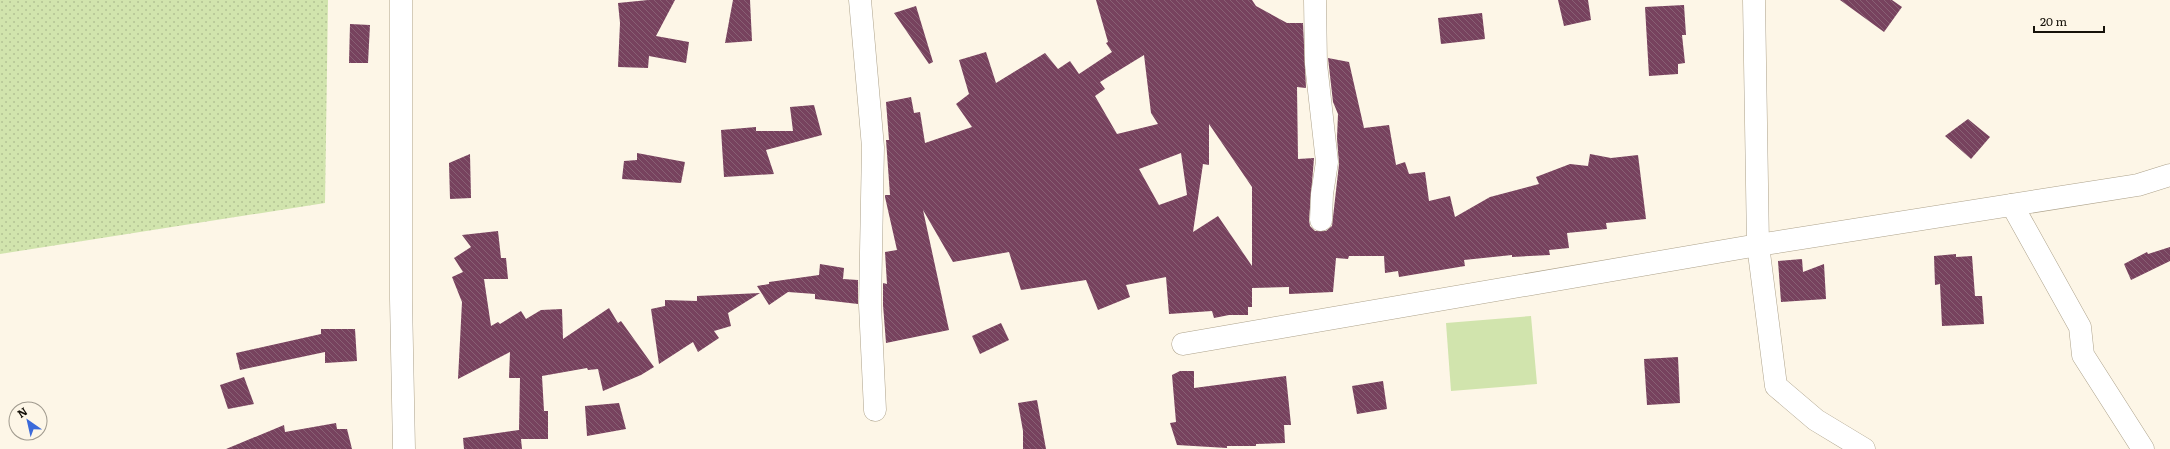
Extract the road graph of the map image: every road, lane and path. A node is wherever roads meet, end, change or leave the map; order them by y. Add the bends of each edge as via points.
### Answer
1 (401, 0) edge
2 (860, 0) edge
3 (1315, 0) edge
4 (1754, 0) edge
5 (2170, 174) edge
6 (2012, 205) junction
7 (1321, 220) dead end
8 (1758, 245) junction
9 (1183, 344) dead end
10 (875, 410) dead end
11 (404, 449) edge
12 (1864, 449) edge
13 (2143, 449) edge

1 - 11 street
2 - 10 street via 873,147 870,305
3 - 7 street via 1316,64 1327,162
4 - 8 street
5 - 6 street via 2138,185
6 - 8 street
6 - 13 street via 2080,327 2083,354
8 - 9 street
8 - 12 street via 1776,386 1816,420

